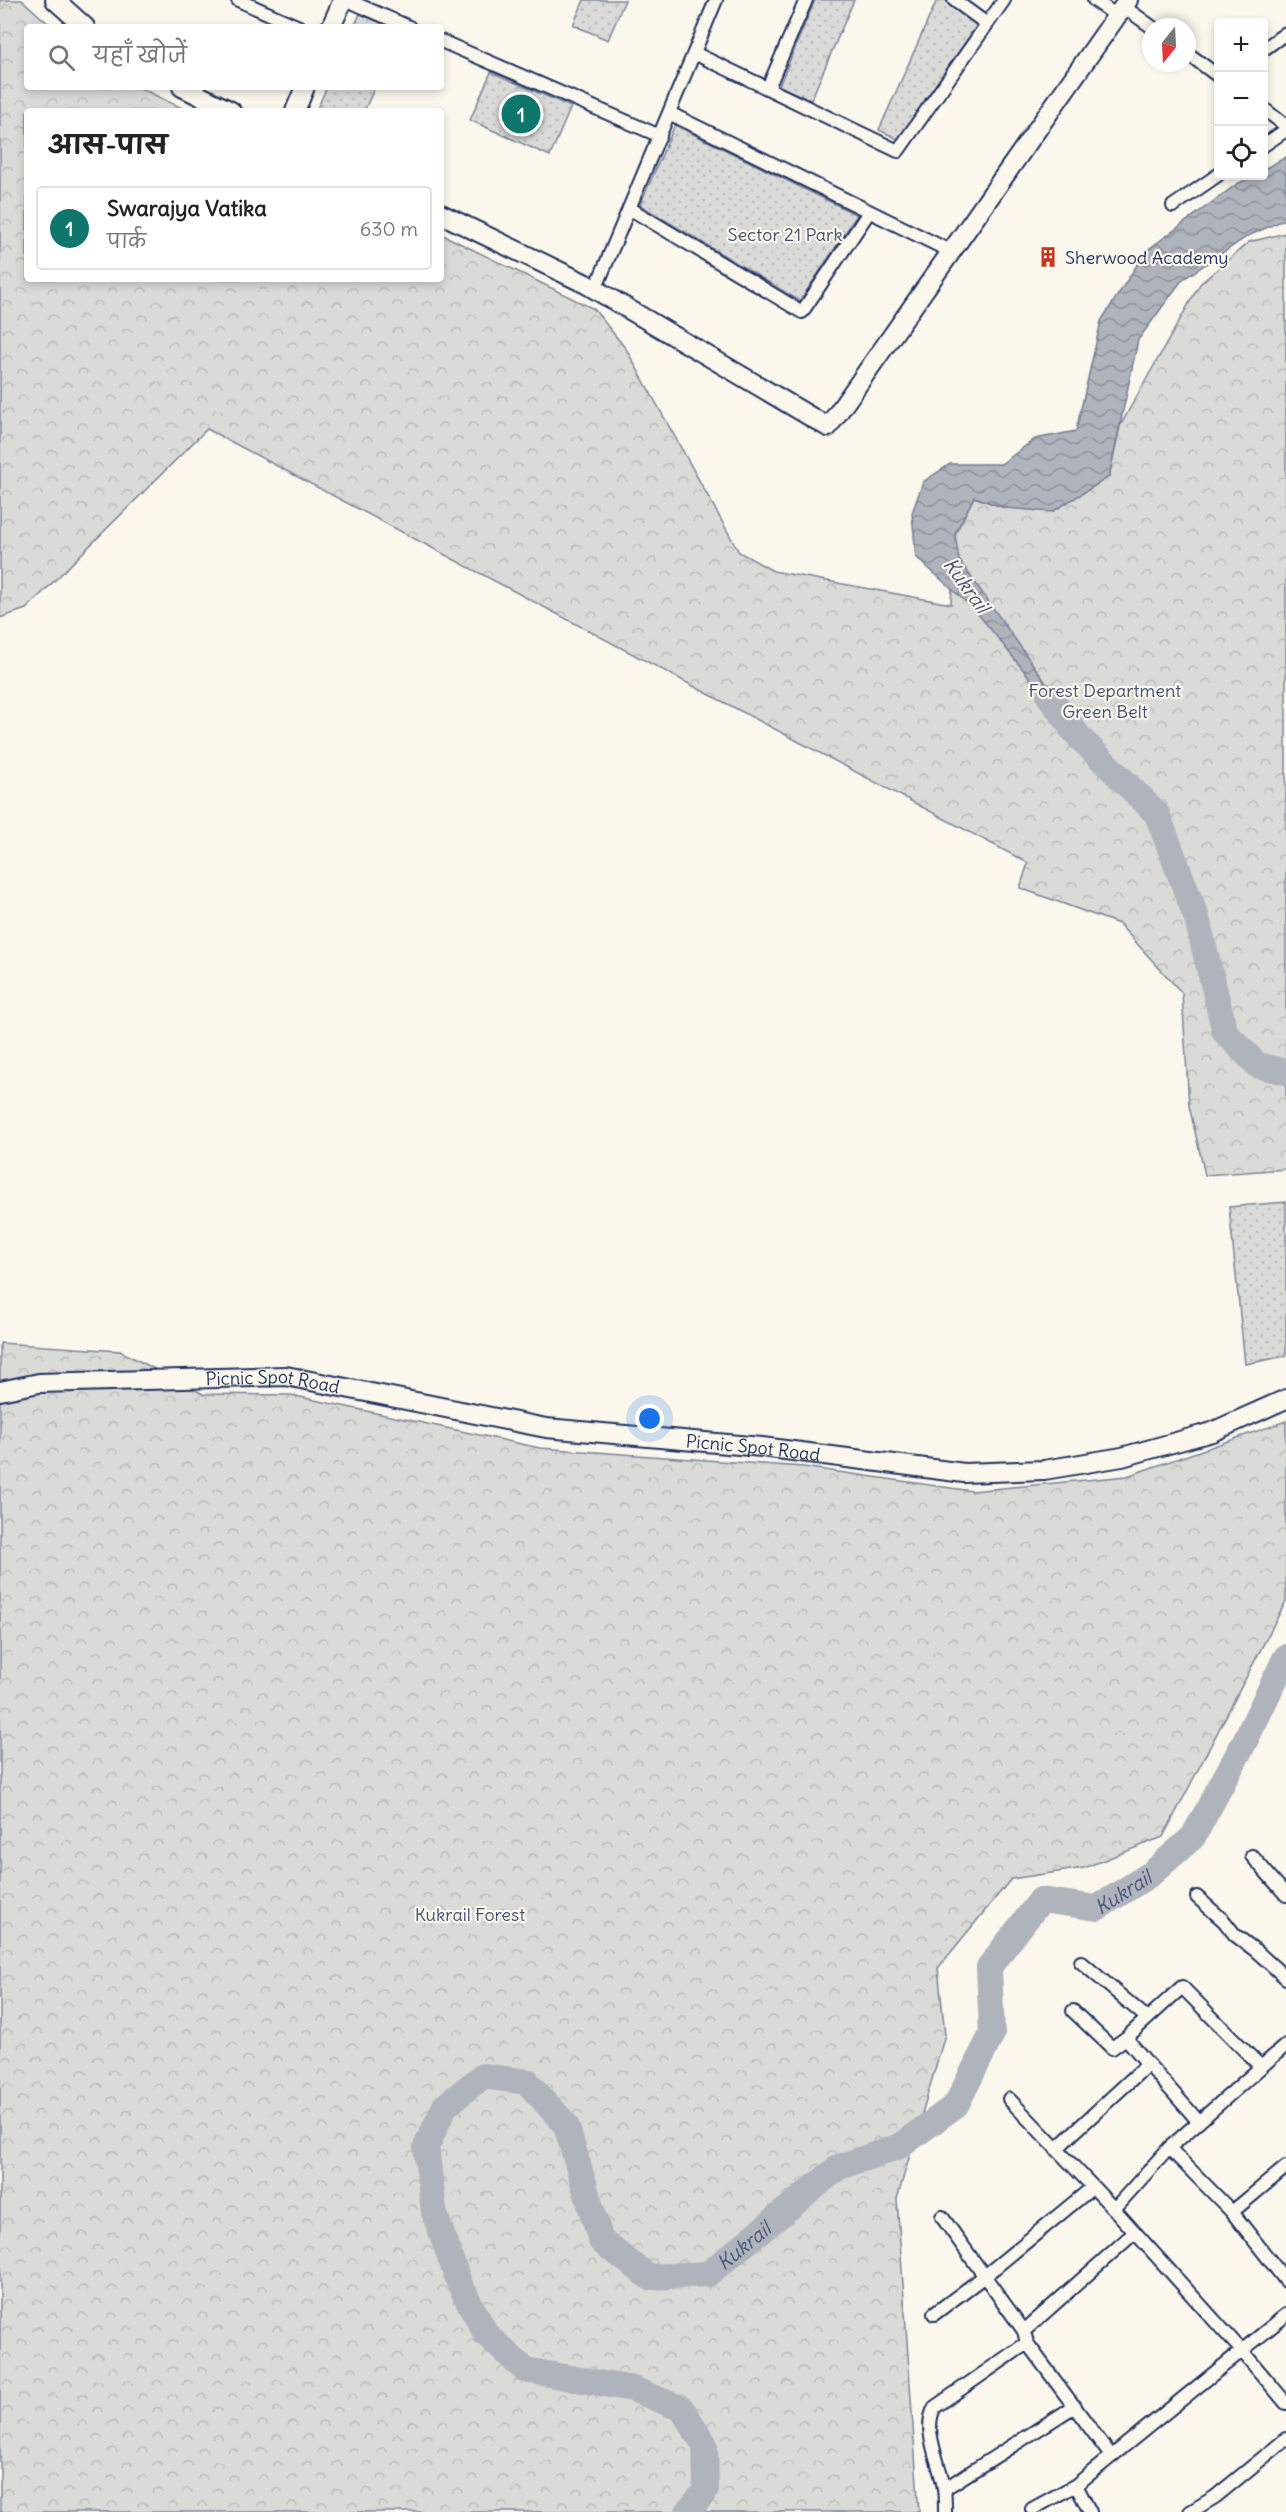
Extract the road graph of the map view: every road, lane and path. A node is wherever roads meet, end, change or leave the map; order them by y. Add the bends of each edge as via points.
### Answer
1 (55, 0) edge
2 (238, 0) edge
3 (345, 0) edge
4 (716, 0) edge
5 (806, 0) edge
6 (954, 0) edge
7 (1004, 0) edge
8 (1094, 0) edge
9 (1123, 8) edge
10 (1142, 20) edge
11 (82, 24) edge
12 (292, 24) edge
13 (333, 24) edge
14 (402, 24) edge
15 (987, 24) junction
16 (1286, 33) edge
17 (444, 42) edge
18 (1268, 46) edge
19 (694, 53) junction
20 (1196, 60) edge
21 (1214, 73) edge
22 (768, 88) junction
23 (188, 90) edge
24 (304, 90) edge
25 (225, 108) edge
26 (296, 108) edge
27 (669, 113) junction
28 (1268, 113) edge
29 (1286, 126) edge
30 (1286, 130) edge
31 (660, 136) junction
32 (1268, 142) edge
33 (1214, 179) edge
34 (1173, 206) dead end
35 (629, 208) junction
36 (869, 212) junction
37 (444, 215) edge
38 (952, 252) junction
39 (595, 290) junction
40 (0, 1391) edge
41 (1286, 1399) edge
42 (1252, 1856) dead end
43 (1286, 1895) edge
44 (1197, 1897) dead end
45 (1081, 1962) dead end
46 (1286, 1978) edge
47 (1073, 2011) dead end
48 (1147, 2018) junction
49 (1126, 2038) junction
50 (1286, 2046) edge
51 (1148, 2064) junction
52 (1262, 2067) junction
53 (1009, 2099) dead end
54 (1199, 2122) junction
55 (1169, 2148) junction
56 (1056, 2149) junction
57 (1285, 2170) edge
58 (1093, 2187) junction
59 (1114, 2209) junction
60 (1232, 2212) junction
61 (942, 2217) dead end
62 (1134, 2233) junction
63 (986, 2275) junction
64 (1286, 2281) edge
65 (934, 2314) dead end
66 (1286, 2315) edge
67 (1026, 2337) junction
68 (1242, 2351) junction
69 (1286, 2403) edge
70 (1074, 2406) junction
71 (1286, 2439) edge
72 (1112, 2456) junction
73 (1076, 2485) junction
74 (944, 2489) junction
75 (1032, 2509) dead end
76 (945, 2512) edge
77 (1090, 2512) edge
78 (1190, 2512) edge

1 - 11 street
2 - 12 street
3 - 13 street
3 - 14 street
4 - 19 street
5 - 22 street
6 - 15 street
7 - 15 street
8 - 9 street
9 - 10 street
9 - 38 street
15 - 22 street via 898,151
16 - 18 street
17 - 31 street
19 - 22 street
19 - 27 street
20 - 21 street
23 - 25 street
24 - 26 street
27 - 31 street
27 - 36 street
28 - 29 street
30 - 32 street
31 - 35 street
33 - 34 street
35 - 36 street via 802,312
35 - 39 street
36 - 38 street
37 - 39 street
38 - 39 street via 828,427
40 - 41 street, Picnic Spot Road via 39,1383 286,1376 546,1428 762,1447 964,1473 1044,1470 1122,1457 1212,1432
42 - 43 street
44 - 46 street
45 - 48 street
47 - 49 street via 1112,2048
48 - 49 street
48 - 52 street via 1182,1987
49 - 51 street
50 - 52 street
51 - 54 street
51 - 56 street
52 - 54 street
53 - 56 street
54 - 55 street
55 - 59 street
55 - 60 street
56 - 58 street
57 - 60 street
58 - 59 street
58 - 63 street
59 - 62 street
60 - 64 street
61 - 63 street
62 - 67 street
62 - 68 street
63 - 65 street
63 - 67 street
66 - 68 street
67 - 70 street
67 - 74 street via 935,2407 930,2415
68 - 69 street
68 - 72 street
70 - 72 street
70 - 74 street
71 - 78 street via 1215,2498
72 - 73 street
73 - 75 street
73 - 77 street
74 - 76 street

